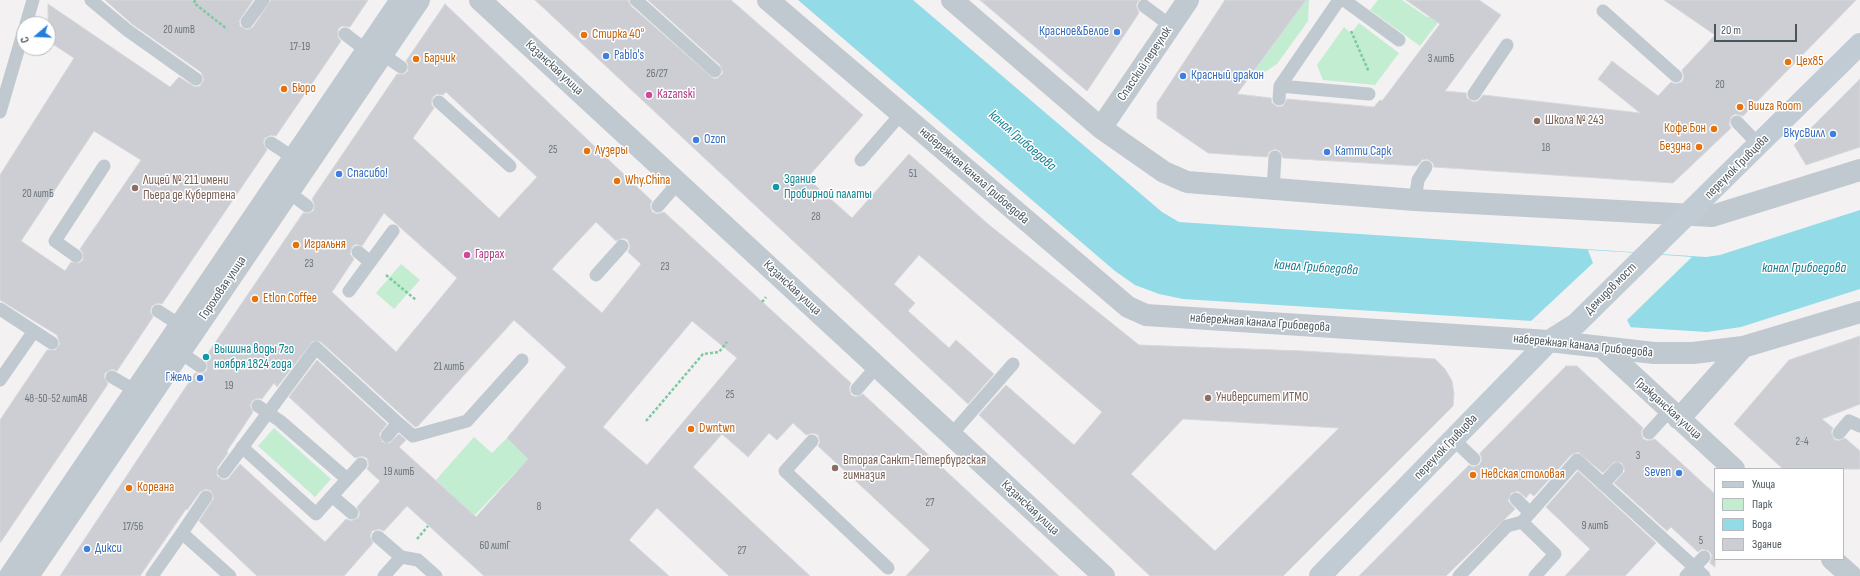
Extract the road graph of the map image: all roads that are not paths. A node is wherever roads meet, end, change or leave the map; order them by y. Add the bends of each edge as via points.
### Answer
1 (33, 0) edge
2 (91, 0) edge
3 (263, 0) edge
4 (401, 0) edge
5 (419, 0) edge
6 (480, 0) edge
7 (636, 0) edge
8 (768, 0) edge
9 (952, 0) edge
10 (1188, 0) edge
11 (1339, 0) edge
12 (1344, 0) edge
13 (1144, 6) dead end
14 (1603, 11) dead end
15 (28, 16) edge
16 (247, 22) road end
17 (1170, 26) junction
18 (345, 34) dead end
19 (1399, 40) dead end
20 (1860, 44) edge
21 (1507, 45) dead end
22 (375, 52) junction
23 (16, 56) edge
24 (401, 67) dead end
25 (715, 71) dead end
26 (1676, 76) dead end
27 (196, 79) dead end
28 (1369, 94) road end
29 (1474, 94) dead end
30 (439, 102) dead end
31 (0, 112) edge
32 (902, 114) junction
33 (1737, 122) dead end
34 (1101, 128) junction
35 (271, 143) dead end
36 (1759, 145) junction
37 (1275, 157) dead end
38 (294, 158) junction
39 (861, 160) dead end
40 (104, 166) dead end
41 (510, 166) dead end
42 (1426, 166) dead end
43 (1860, 170) edge
44 (678, 183) junction
45 (282, 188) junction
46 (1273, 190) junction
47 (1415, 200) junction
48 (307, 206) dead end
49 (658, 206) dead end
50 (1687, 216) junction
51 (392, 231) dead end
52 (622, 246) dead end
53 (358, 252) dead end
54 (1647, 254) joint
55 (76, 256) dead end
56 (370, 262) junction
57 (596, 275) dead end
58 (349, 291) dead end
59 (0, 309) edge
60 (158, 310) dead end
61 (1860, 312) edge
62 (1576, 324) joint
63 (180, 325) junction
64 (34, 331) junction
65 (1549, 341) junction
66 (52, 343) dead end
67 (1744, 347) junction
68 (1603, 348) junction
69 (174, 349) junction
70 (522, 360) dead end
71 (1013, 364) dead end
72 (200, 366) dead end
73 (877, 366) junction
74 (112, 377) dead end
75 (0, 380) edge
76 (858, 389) dead end
77 (136, 391) junction
78 (262, 409) junction
79 (1674, 414) junction
80 (398, 423) junction
81 (1860, 426) edge
82 (1649, 433) dead end
83 (1839, 433) dead end
84 (951, 435) junction
85 (387, 436) dead end
86 (1454, 439) junction
87 (812, 441) dead end
88 (242, 447) junction
89 (1474, 459) dead end
90 (361, 464) dead end
91 (1733, 468) edge
92 (1617, 469) dead end
93 (224, 472) dead end
94 (347, 480) junction
95 (1603, 484) junction
96 (332, 496) junction
97 (206, 497) dead end
98 (1516, 499) dead end
99 (352, 513) dead end
100 (1526, 517) junction
101 (182, 533) junction
102 (378, 537) dead end
103 (401, 557) junction
104 (1704, 557) dead end
105 (1833, 560) edge
106 (888, 568) dead end
107 (1695, 573) edge
108 (10, 576) edge
109 (28, 576) edge
110 (152, 576) edge
111 (230, 576) edge
112 (384, 576) edge
113 (436, 576) edge
114 (1104, 576) edge
115 (1320, 576) edge
116 (1459, 576) edge
117 (1534, 576) edge
118 (1851, 576) edge

1 - 15 lane
2 - 27 lane via 127,30
3 - 16 lane
4 - 22 street, Гороховая улица
5 - 22 street, Гороховая улица
6 - 44 street, Казанская улица
7 - 25 lane
8 - 32 street, набережная канала Грибоедова
9 - 34 street
10 - 17 street, Спасский переулок
11 - 28 lane via 1280,92
12 - 19 lane
13 - 17 lane
14 - 26 lane
17 - 34 street, Спасский переулок
18 - 22 lane
20 - 36 main road, переулок Гривцова
21 - 29 lane
22 - 24 lane
22 - 38 street, Гороховая улица
22 - 45 street, Гороховая улица
23 - 31 lane
30 - 41 lane
32 - 39 lane
32 - 65 street, набережная канала Грибоедова via 1128,307 1146,315
33 - 36 lane
34 - 46 street via 1164,172 1187,182
35 - 38 lane
36 - 50 main road, переулок Гривцова
37 - 46 lane
38 - 45 street, Гороховая улица
40 - 55 lane via 55,242
42 - 47 lane via 1418,180
43 - 50 street via 1712,216
44 - 49 lane
44 - 73 street, Казанская улица
45 - 48 lane
45 - 63 street, Гороховая улица
45 - 69 street, Гороховая улица
46 - 47 street
47 - 50 street
50 - 54 main road, переулок Гривцова
51 - 56 lane
52 - 57 lane
53 - 56 lane
54 - 62 main road, Демидов мост
56 - 58 lane
59 - 64 lane
60 - 63 lane
61 - 67 street, набережная канала Грибоедова
62 - 65 main road, переулок Гривцова
63 - 69 street, Гороховая улица
64 - 66 lane
64 - 75 lane
65 - 68 street, набережная канала Грибоедова
65 - 86 main road, переулок Гривцова
67 - 68 street, набережная канала Грибоедова via 1693,354
67 - 79 street
68 - 79 street, Гражданская улица
69 - 72 lane
69 - 77 street, Гороховая улица
69 - 109 street, Гороховая улица
70 - 80 lane via 467,421 413,436
71 - 84 lane
73 - 76 lane
73 - 84 street, Казанская улица
74 - 77 lane
77 - 108 street, Гороховая улица
78 - 80 lane via 316,348
78 - 88 lane
78 - 94 lane via 280,421
79 - 82 lane
79 - 91 street, Гражданская улица
80 - 85 lane
81 - 83 lane via 1849,421
84 - 114 street, Казанская улица
86 - 89 lane
86 - 115 main road, переулок Гривцова
87 - 106 lane via 785,471
88 - 93 lane
88 - 96 lane via 316,514
90 - 94 lane
92 - 95 lane
94 - 96 lane
95 - 100 lane via 1577,460
95 - 107 lane
96 - 99 lane
97 - 101 lane
98 - 100 lane
100 - 116 lane via 1507,526
100 - 117 lane via 1555,554
101 - 110 lane
101 - 111 lane
102 - 103 lane
103 - 112 lane
103 - 113 lane via 418,560
104 - 107 lane
105 - 118 street

